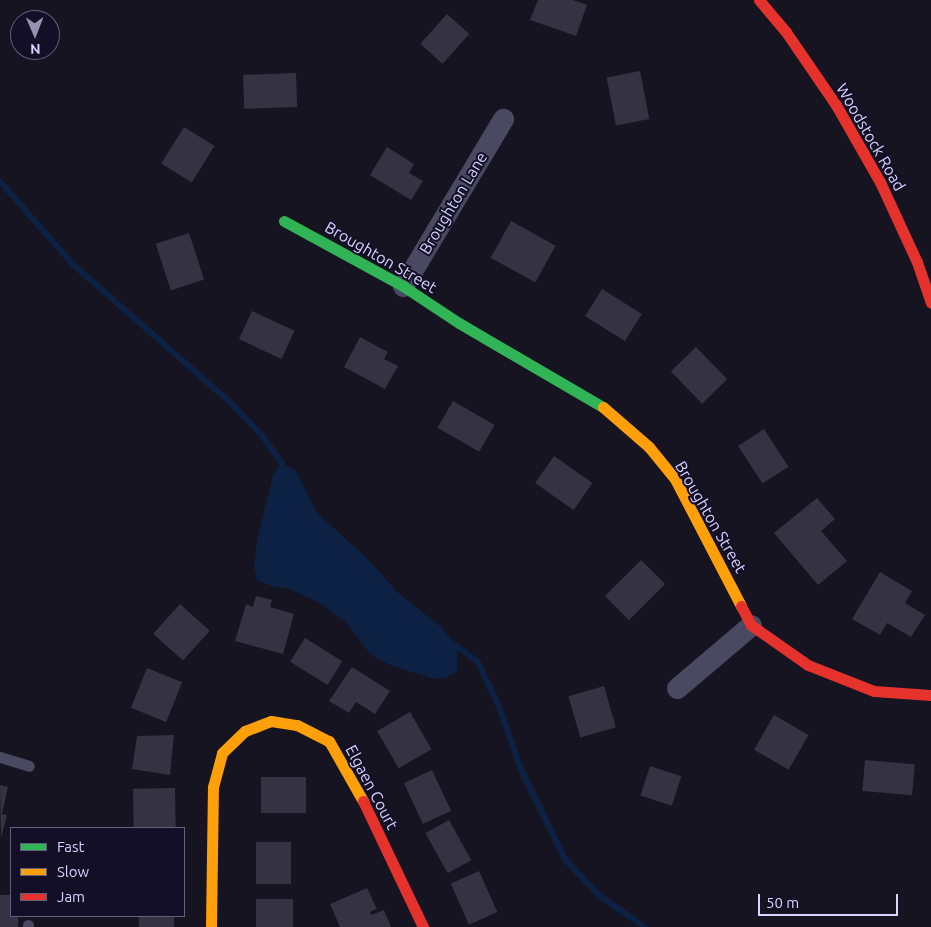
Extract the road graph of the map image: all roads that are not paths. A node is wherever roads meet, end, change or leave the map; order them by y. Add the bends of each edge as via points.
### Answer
1 (759, 0) edge
2 (504, 120) dead end
3 (284, 221) dead end
4 (403, 286) junction
5 (931, 304) edge
6 (751, 625) junction
7 (678, 688) dead end
8 (931, 695) edge
9 (0, 757) edge
10 (29, 766) dead end
11 (211, 927) edge
12 (423, 927) edge

1 - 5 street, Woodstock Road via 836,105 865,156 917,262
2 - 4 street, Broughton Lane
3 - 4 street, Broughton Street
4 - 6 street, Broughton Street via 459,323 594,400 649,447 675,480
6 - 7 street
6 - 8 street, Broughton Street via 808,665 874,691
9 - 10 lane
11 - 12 street, Elgaen Court via 213,787 222,753 245,731 271,721 297,725 329,740 354,782

